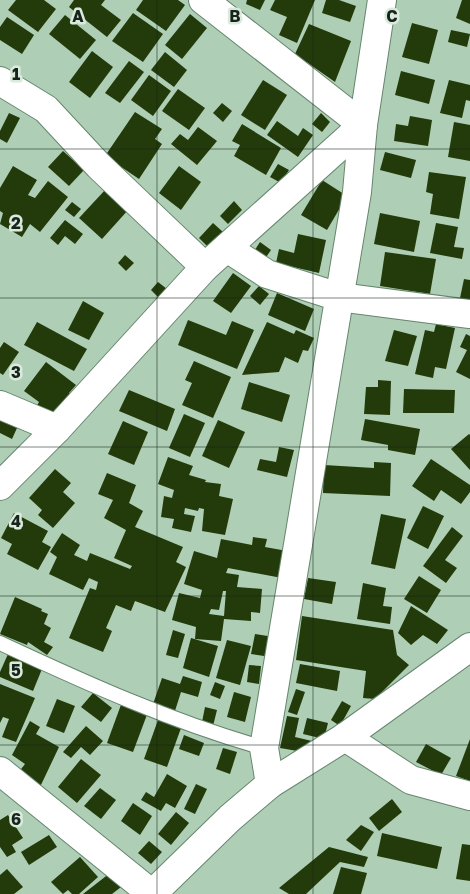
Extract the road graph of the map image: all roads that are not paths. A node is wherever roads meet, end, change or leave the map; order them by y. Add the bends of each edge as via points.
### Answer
1 (204, 0) edge
2 (382, 0) edge
3 (0, 81) edge
4 (363, 125) junction
5 (227, 248) junction
6 (205, 267) junction
7 (339, 297) junction
8 (470, 314) edge
9 (0, 405) edge
10 (56, 429) junction
11 (0, 486) edge
12 (0, 643) edge
13 (470, 647) edge
14 (345, 737) junction
15 (264, 748) junction
16 (0, 771) edge
17 (270, 784) junction
18 (470, 796) edge
19 (152, 894) edge

1 - 4 street
2 - 4 street
3 - 6 street via 46,109 99,166
4 - 5 street
4 - 7 street
5 - 6 street
5 - 7 street via 267,274
6 - 10 street
7 - 8 street
7 - 15 street
9 - 10 street
10 - 11 street
12 - 15 lane via 145,708 207,732
13 - 14 street
14 - 17 street
14 - 18 street via 411,780
15 - 17 street
16 - 19 street
17 - 19 street

